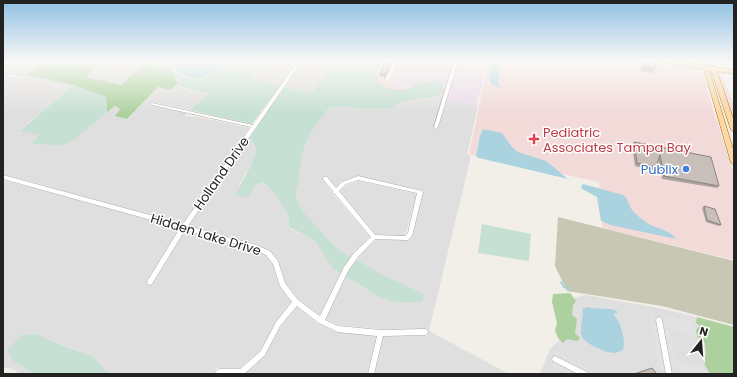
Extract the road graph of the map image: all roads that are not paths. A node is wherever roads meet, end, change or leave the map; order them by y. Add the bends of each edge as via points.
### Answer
1 (287, 79) edge
2 (451, 79) edge
3 (712, 79) edge
4 (714, 79) edge
5 (152, 104) dead end
6 (253, 126) junction
7 (436, 127) dead end
8 (734, 130) edge
9 (734, 160) edge
10 (3, 177) edge
11 (325, 178) dead end
12 (335, 192) junction
13 (184, 227) junction
14 (374, 237) junction
15 (150, 282) dead end
16 (296, 302) junction
17 (659, 320) dead end
18 (321, 321) junction
19 (425, 332) dead end
20 (381, 333) junction
21 (555, 359) dead end
22 (218, 372) dead end
23 (371, 374) edge
24 (585, 374) edge
25 (669, 374) edge

1 - 6 street, Holland Drive
2 - 7 street
3 - 9 main road
4 - 8 main road
5 - 6 street, Holland Drive
6 - 13 street, Holland Drive
10 - 13 street, Hidden Lake Drive
11 - 12 street
12 - 14 street
12 - 14 street via 344,183 358,178 420,192 410,234 406,238
13 - 15 street, Holland Drive
13 - 16 street, Hidden Lake Drive via 256,247 268,253 276,263 282,284
14 - 18 street via 356,254 346,269
16 - 18 street, Hidden Lake Drive
16 - 22 street via 278,324 263,353 241,372
17 - 25 street
18 - 20 street, Hidden Lake Drive via 338,329
19 - 20 street, Hidden Lake Drive
20 - 23 street
21 - 24 street

